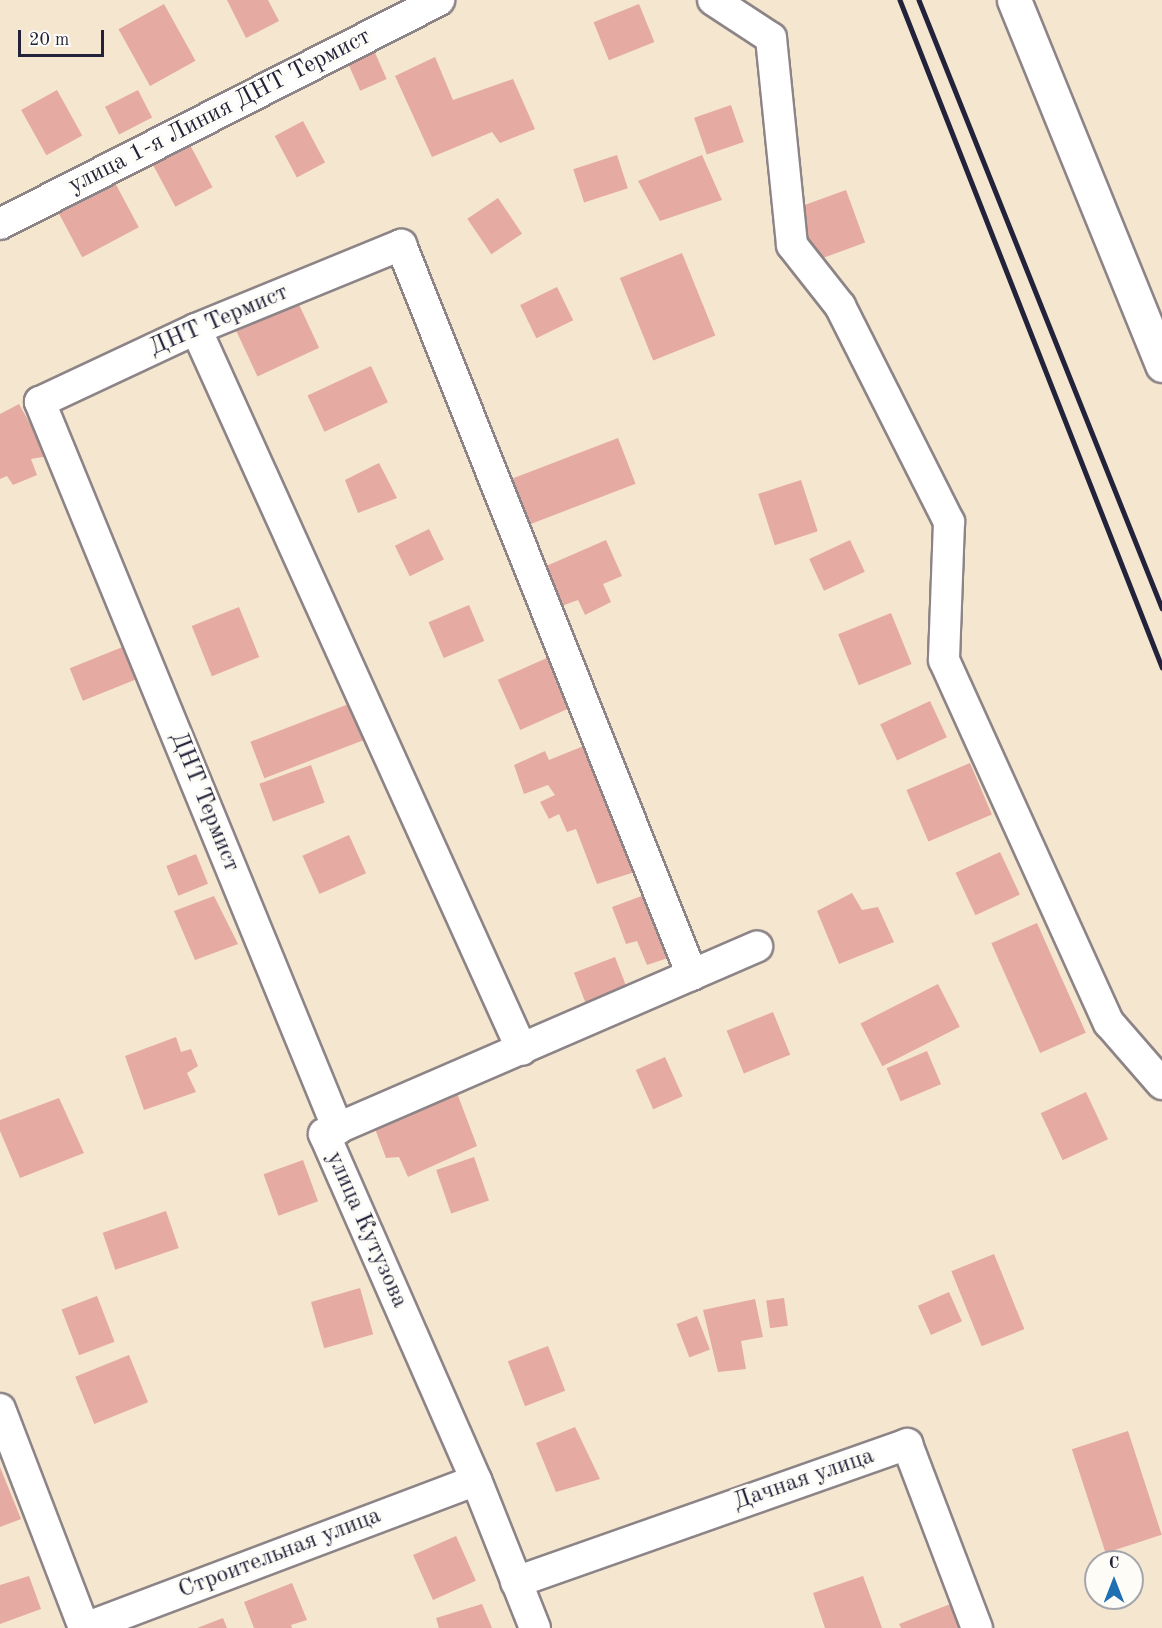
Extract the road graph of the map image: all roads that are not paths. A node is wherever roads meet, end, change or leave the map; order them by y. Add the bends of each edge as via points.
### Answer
1 (439, 0) edge
2 (713, 0) edge
3 (1014, 0) edge
4 (0, 224) edge
5 (196, 329) junction
6 (1162, 365) edge
7 (757, 946) dead end
8 (692, 975) junction
9 (522, 1050) junction
10 (1162, 1084) edge
11 (338, 1129) junction
12 (0, 1409) edge
13 (476, 1480) junction
14 (516, 1582) junction
15 (85, 1628) edge
16 (535, 1628) edge
17 (977, 1628) edge

1 - 4 street, улица 1-я Линия ДНТ Термист
2 - 10 street via 771,38 792,245 840,306 948,522 944,660 1109,1023
3 - 6 street
5 - 8 street, ДНТ Термист via 401,245
5 - 9 street
5 - 11 street, ДНТ Термист via 40,402
7 - 8 street, улица Кутузова
8 - 9 street, улица Кутузова
9 - 11 street, улица Кутузова
11 - 13 street, улица Кутузова via 324,1134
12 - 15 street
13 - 14 street, улица Кутузова
13 - 15 street, Строительная улица
14 - 16 street, улица Кутузова
14 - 17 street, Дачная улица via 907,1444

